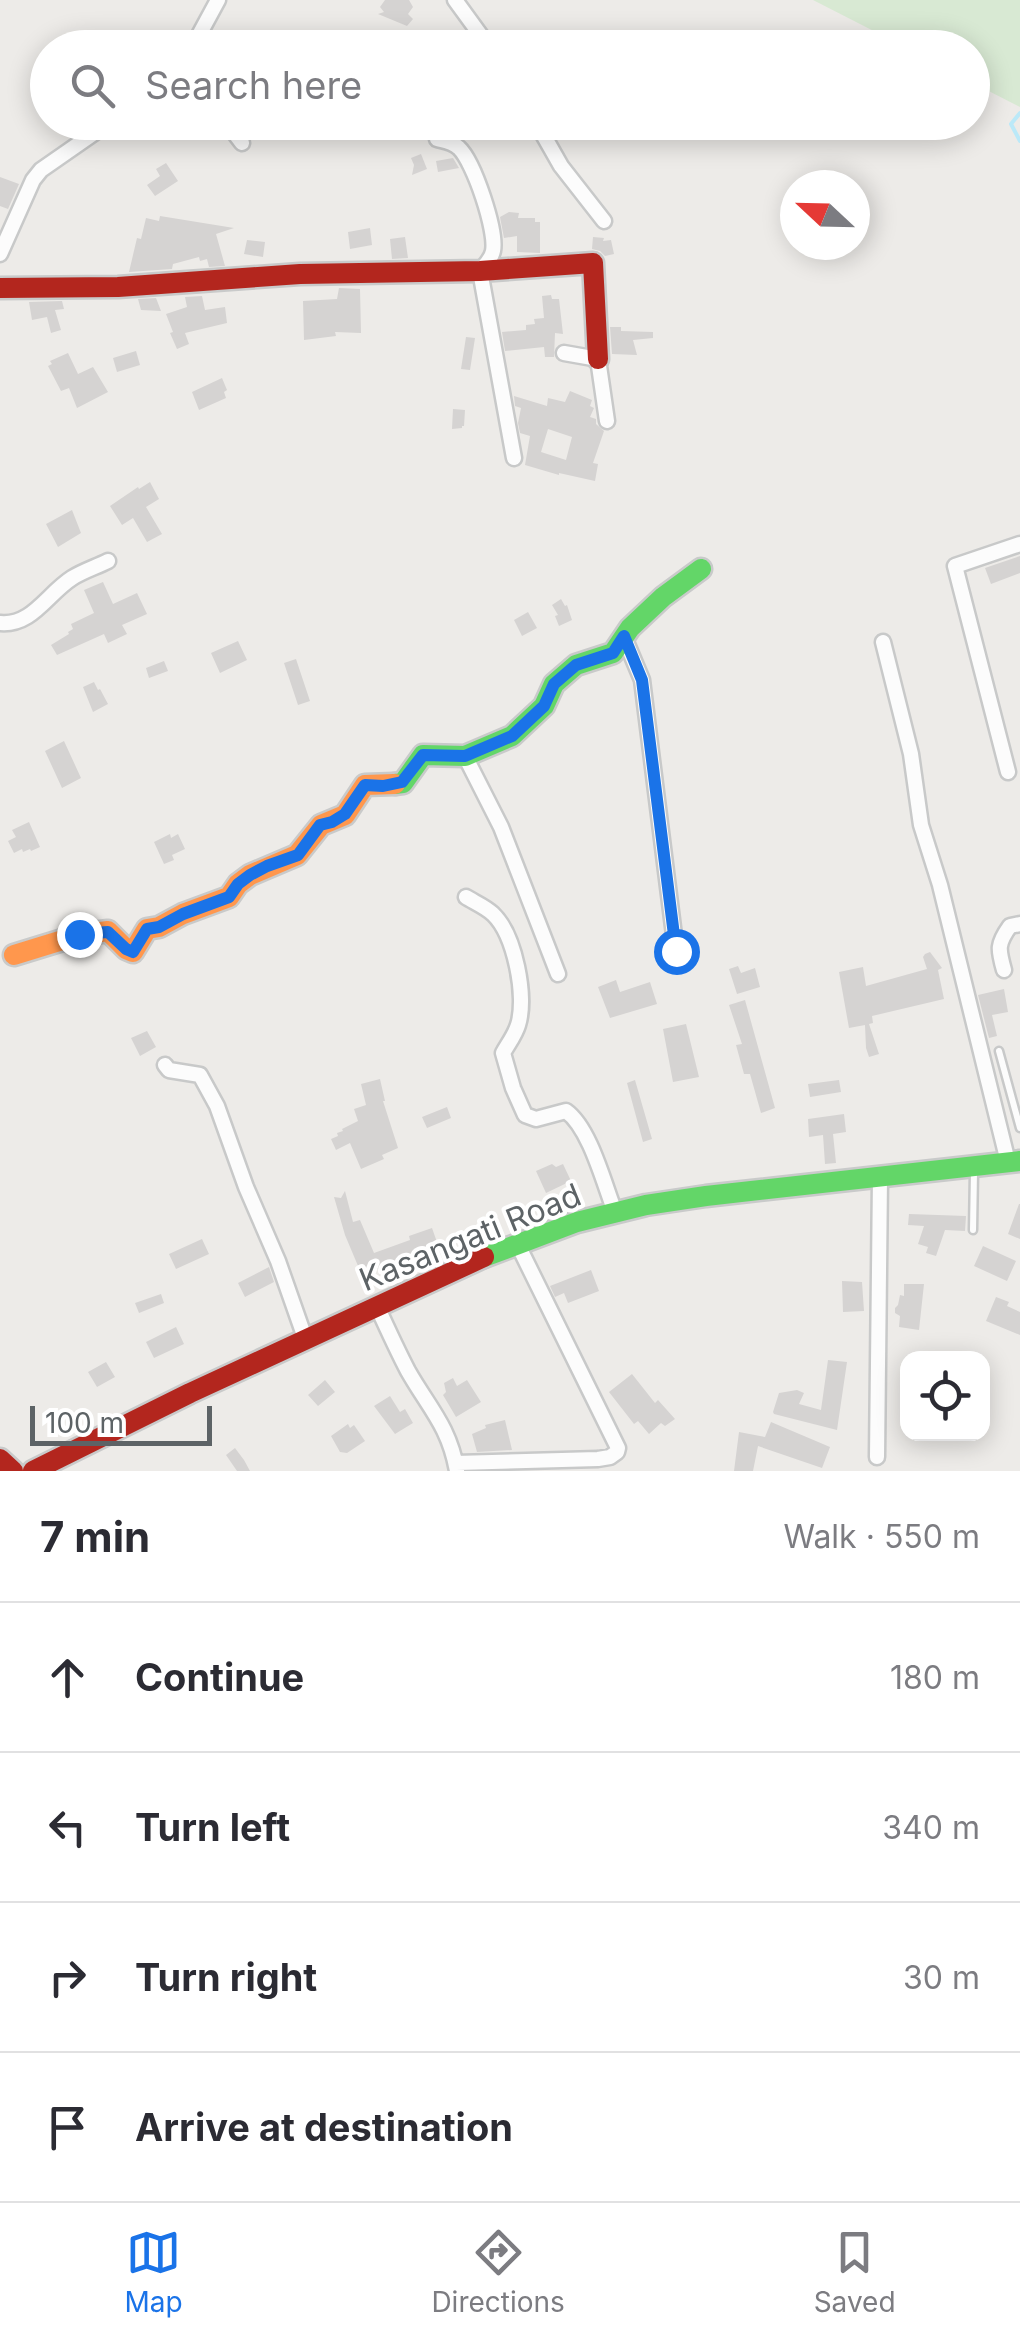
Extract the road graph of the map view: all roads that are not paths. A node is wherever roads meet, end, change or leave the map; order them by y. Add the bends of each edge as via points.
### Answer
1 (218, 0) edge
2 (455, 0) edge
3 (202, 30) edge
4 (477, 30) edge
5 (84, 140) edge
6 (240, 140) edge
7 (441, 140) edge
8 (546, 140) edge
9 (242, 143) dead end
10 (604, 222) dead end
11 (0, 254) edge
12 (480, 271) junction
13 (0, 288) edge
14 (564, 353) dead end
15 (598, 360) junction
16 (606, 421) dead end
17 (514, 458) dead end
18 (1020, 544) edge
19 (108, 562) dead end
20 (701, 569) dead end
21 (0, 622) edge
22 (624, 636) junction
23 (883, 642) dead end
24 (465, 756) junction
25 (1008, 772) dead end
26 (466, 897) dead end
27 (1020, 924) edge
28 (676, 951) dead end
29 (14, 955) dead end
30 (1004, 970) dead end
31 (558, 974) dead end
32 (999, 1051) dead end
33 (165, 1065) dead end
34 (1020, 1128) edge
35 (1014, 1162) edge
36 (974, 1166) junction
37 (880, 1178) junction
38 (615, 1212) junction
39 (973, 1230) dead end
40 (517, 1243) junction
41 (377, 1306) junction
42 (305, 1338) junction
43 (877, 1457) dead end
44 (0, 1459) edge
45 (456, 1467) edge
46 (12, 1471) edge
47 (33, 1471) edge

1 - 3 street
2 - 4 street
5 - 11 street via 33,180
6 - 9 street
7 - 12 street via 462,151 486,206 494,243
8 - 10 street
12 - 13 street
12 - 15 street via 593,263
12 - 17 street
14 - 15 street
15 - 16 street
18 - 25 street via 955,566
19 - 21 street via 72,578 25,618
20 - 22 street
22 - 24 street via 613,653 576,665 554,684 544,706 512,736
22 - 28 street via 642,680
23 - 35 street via 921,825
24 - 29 street via 423,755 402,782 365,785 345,814 320,825 298,855 250,875 229,897 147,929 133,952 108,932
24 - 31 street via 501,827
26 - 38 street via 493,914 512,950 523,997 503,1053 525,1116 566,1111 576,1118
27 - 30 street via 1002,936
32 - 34 lane
33 - 42 street via 200,1075 217,1106
35 - 36 street, Kasangati Road
36 - 37 street, Kasangati Road
36 - 39 lane
37 - 38 street, Kasangati Road via 776,1186
37 - 43 street
38 - 40 street, Kasangati Road
40 - 41 street, Kasangati Road
40 - 45 street via 617,1452 598,1459
41 - 42 street, Kasangati Road
41 - 45 street via 446,1432
42 - 47 street, Kasangati Road
44 - 46 street

